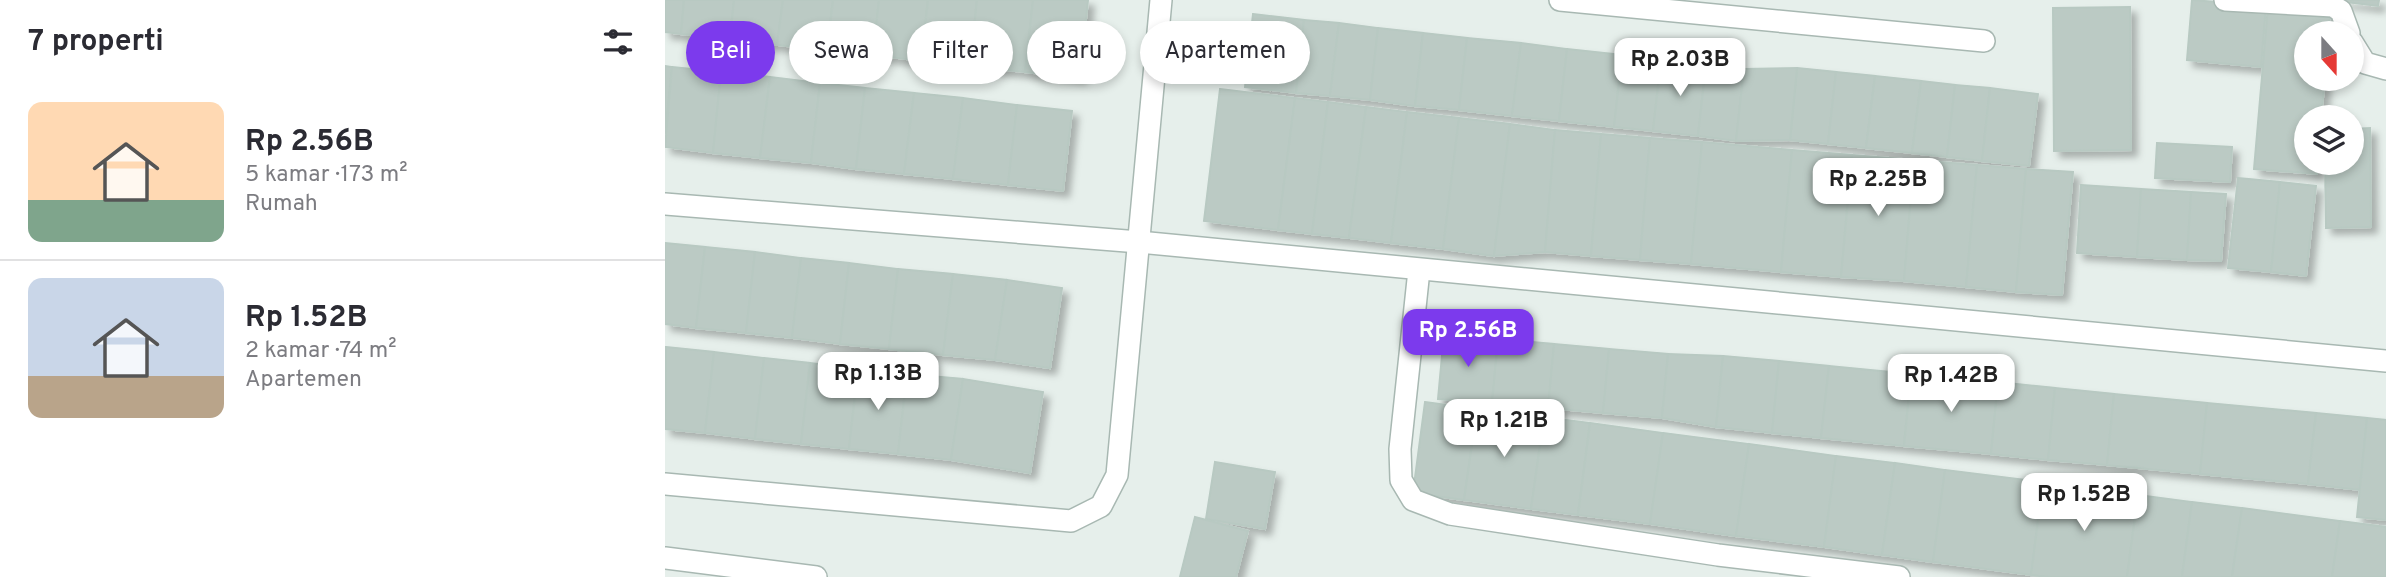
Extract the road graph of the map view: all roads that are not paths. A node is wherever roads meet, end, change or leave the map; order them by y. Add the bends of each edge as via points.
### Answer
1 (1161, 0) edge
2 (1560, 0) edge
3 (2225, 0) edge
4 (2344, 21) edge
5 (1984, 41) dead end
6 (2364, 62) edge
7 (2386, 69) edge
8 (665, 204) edge
9 (1139, 242) junction
10 (1419, 270) junction
11 (2386, 361) edge
12 (665, 484) edge
13 (665, 558) edge
14 (816, 577) edge
15 (1899, 577) edge

1 - 9 street
2 - 5 street
3 - 4 street via 2333,6
6 - 7 street
8 - 9 street
9 - 10 street
9 - 12 street via 1117,475 1101,506 1071,522
10 - 11 street
10 - 15 street via 1400,449 1401,481 1413,500 1450,514
13 - 14 street

